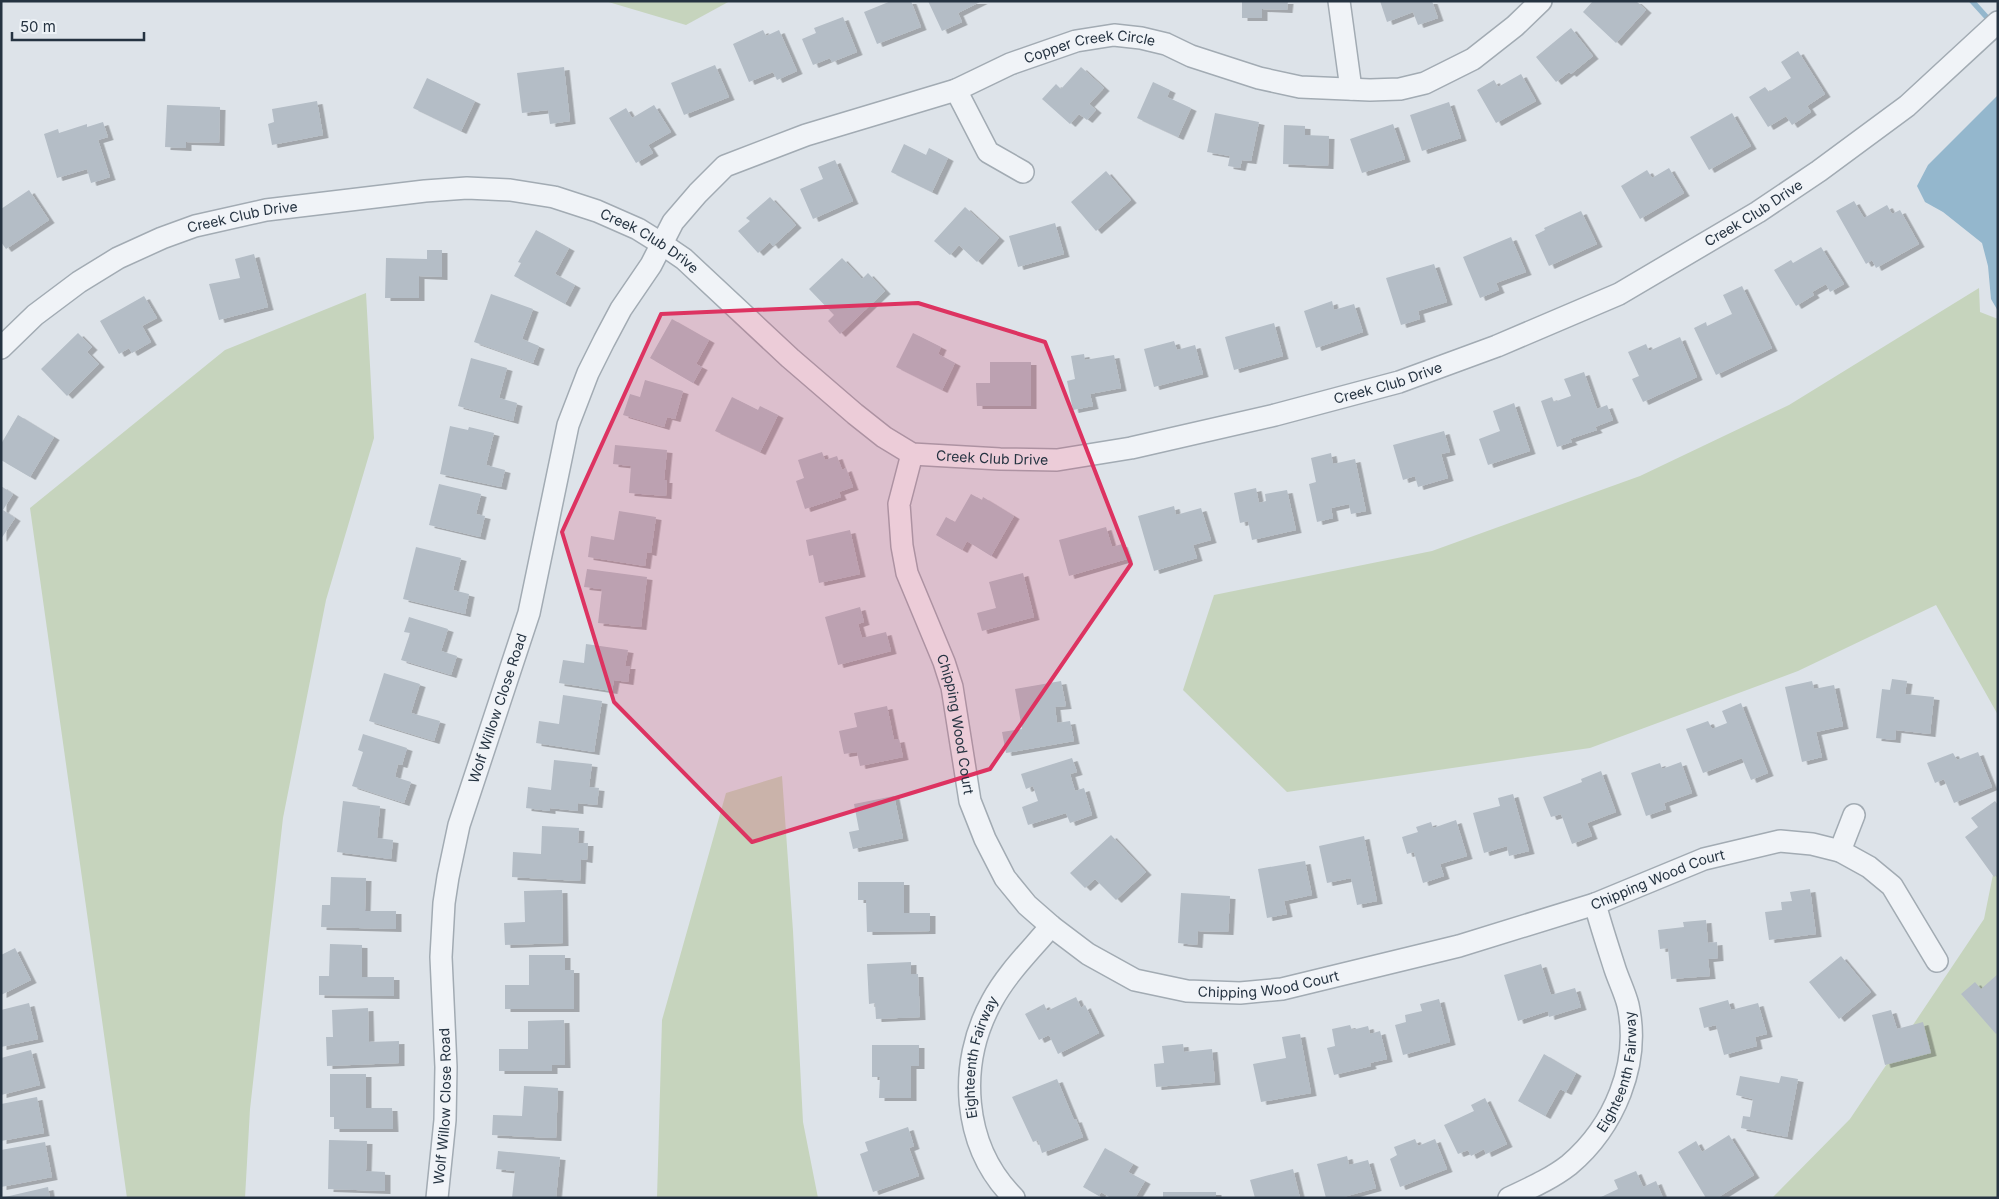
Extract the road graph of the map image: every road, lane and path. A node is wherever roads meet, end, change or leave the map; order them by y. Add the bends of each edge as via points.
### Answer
1 (1339, 1) edge
2 (1541, 1) edge
3 (1998, 22) edge
4 (1351, 89) junction
5 (956, 90) junction
6 (1024, 172) dead end
7 (662, 244) junction
8 (1, 348) edge
9 (912, 454) junction
10 (1854, 816) dead end
11 (1840, 850) junction
12 (1595, 904) junction
13 (1051, 926) junction
14 (1937, 961) dead end
15 (438, 1198) edge
16 (1014, 1198) edge
17 (1509, 1198) edge

1 - 4 street
2 - 4 street, Copper Creek Circle via 1494,43 1450,72 1400,89
3 - 9 street, Creek Club Drive via 1907,106 1758,212 1620,294 1497,346 1399,382 1131,448 1056,460
4 - 5 street, Copper Creek Circle via 1300,87 1267,80 1190,56 1166,44 1114,36 1076,41 1010,64
5 - 6 street via 988,152
5 - 7 street, Copper Creek Circle via 806,135 725,166 673,222
7 - 8 street, Creek Club Drive via 638,229 597,211 554,197 510,190 467,188 425,191 266,210 195,226 118,258 35,315
7 - 9 street, Creek Club Drive via 684,259 855,414
7 - 15 street, Wolf Willow Close Road via 604,341 577,399 568,425 529,613 459,825 448,877 442,948 446,1076
9 - 13 street, Chipping Wood Court via 899,504 902,546 907,573 952,687 970,801 985,839 1006,878 1027,905
10 - 11 street
11 - 12 street, Chipping Wood Court via 1780,841 1704,858
11 - 14 street, Chipping Wood Court via 1869,867 1892,886
12 - 13 street, Chipping Wood Court via 1460,946 1282,989 1240,993 1187,991 1135,980 1088,954
12 - 17 street, Eighteenth Fairway via 1628,1005 1631,1058 1614,1110 1586,1148 1543,1182
13 - 16 street, Eighteenth Fairway via 992,1000 980,1025 972,1055 968,1087 979,1144 989,1166

